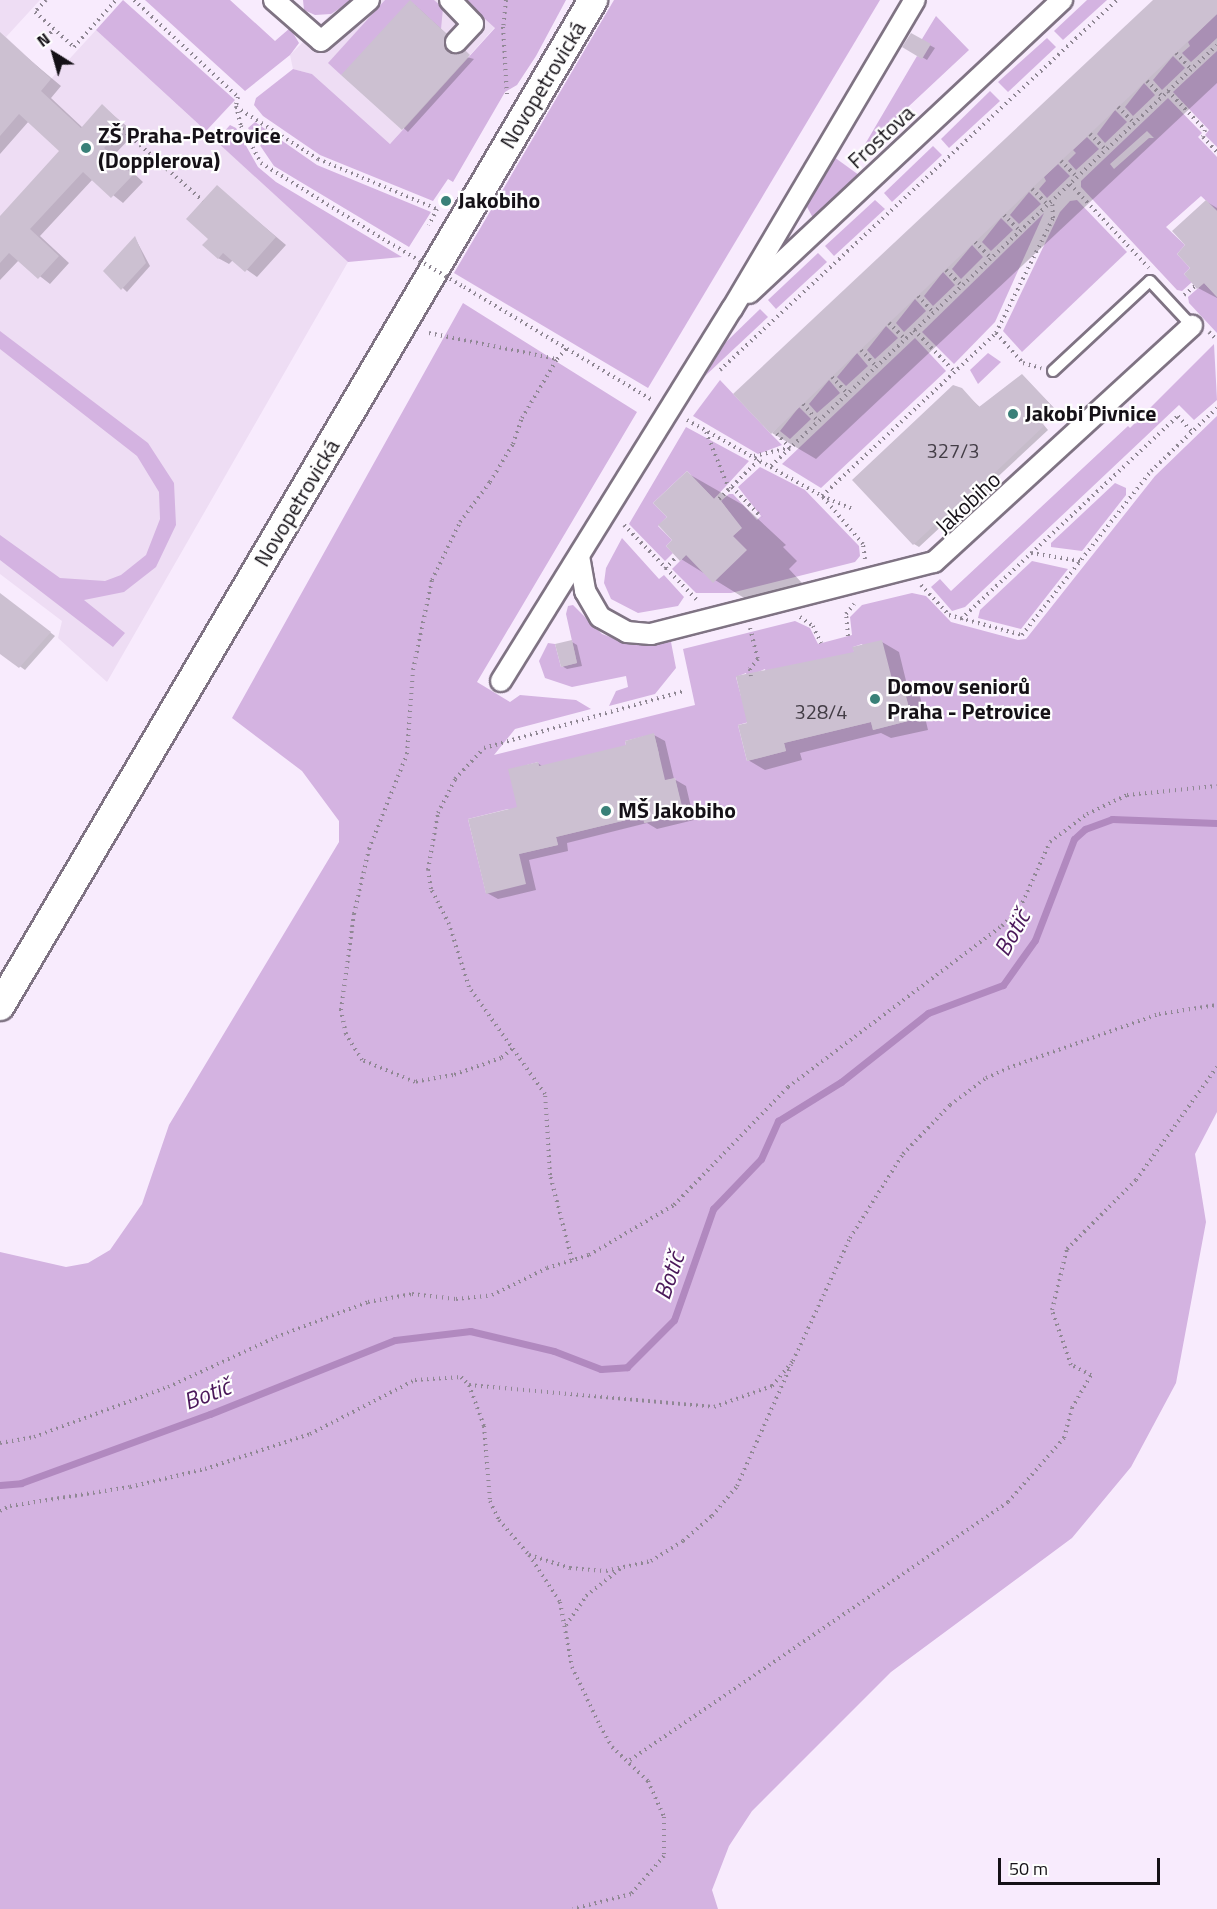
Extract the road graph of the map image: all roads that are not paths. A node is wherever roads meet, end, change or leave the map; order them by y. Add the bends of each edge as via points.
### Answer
1 (274, 0) edge
2 (369, 0) edge
3 (450, 0) edge
4 (593, 0) edge
5 (915, 0) edge
6 (1062, 0) edge
7 (456, 42) dead end
8 (732, 309) junction
9 (1197, 325) joint
10 (1053, 371) road end
11 (579, 556) junction
12 (501, 681) dead end
13 (0, 1006) edge

1 - 2 street via 321,41
3 - 7 street via 473,24
4 - 13 main road, Novopetrovická
5 - 8 street
6 - 8 street, Frostova
8 - 11 street
9 - 10 lane via 1150,281
9 - 11 street, Jakobiho via 945,557 651,634 627,632 600,616 585,591
11 - 12 street

